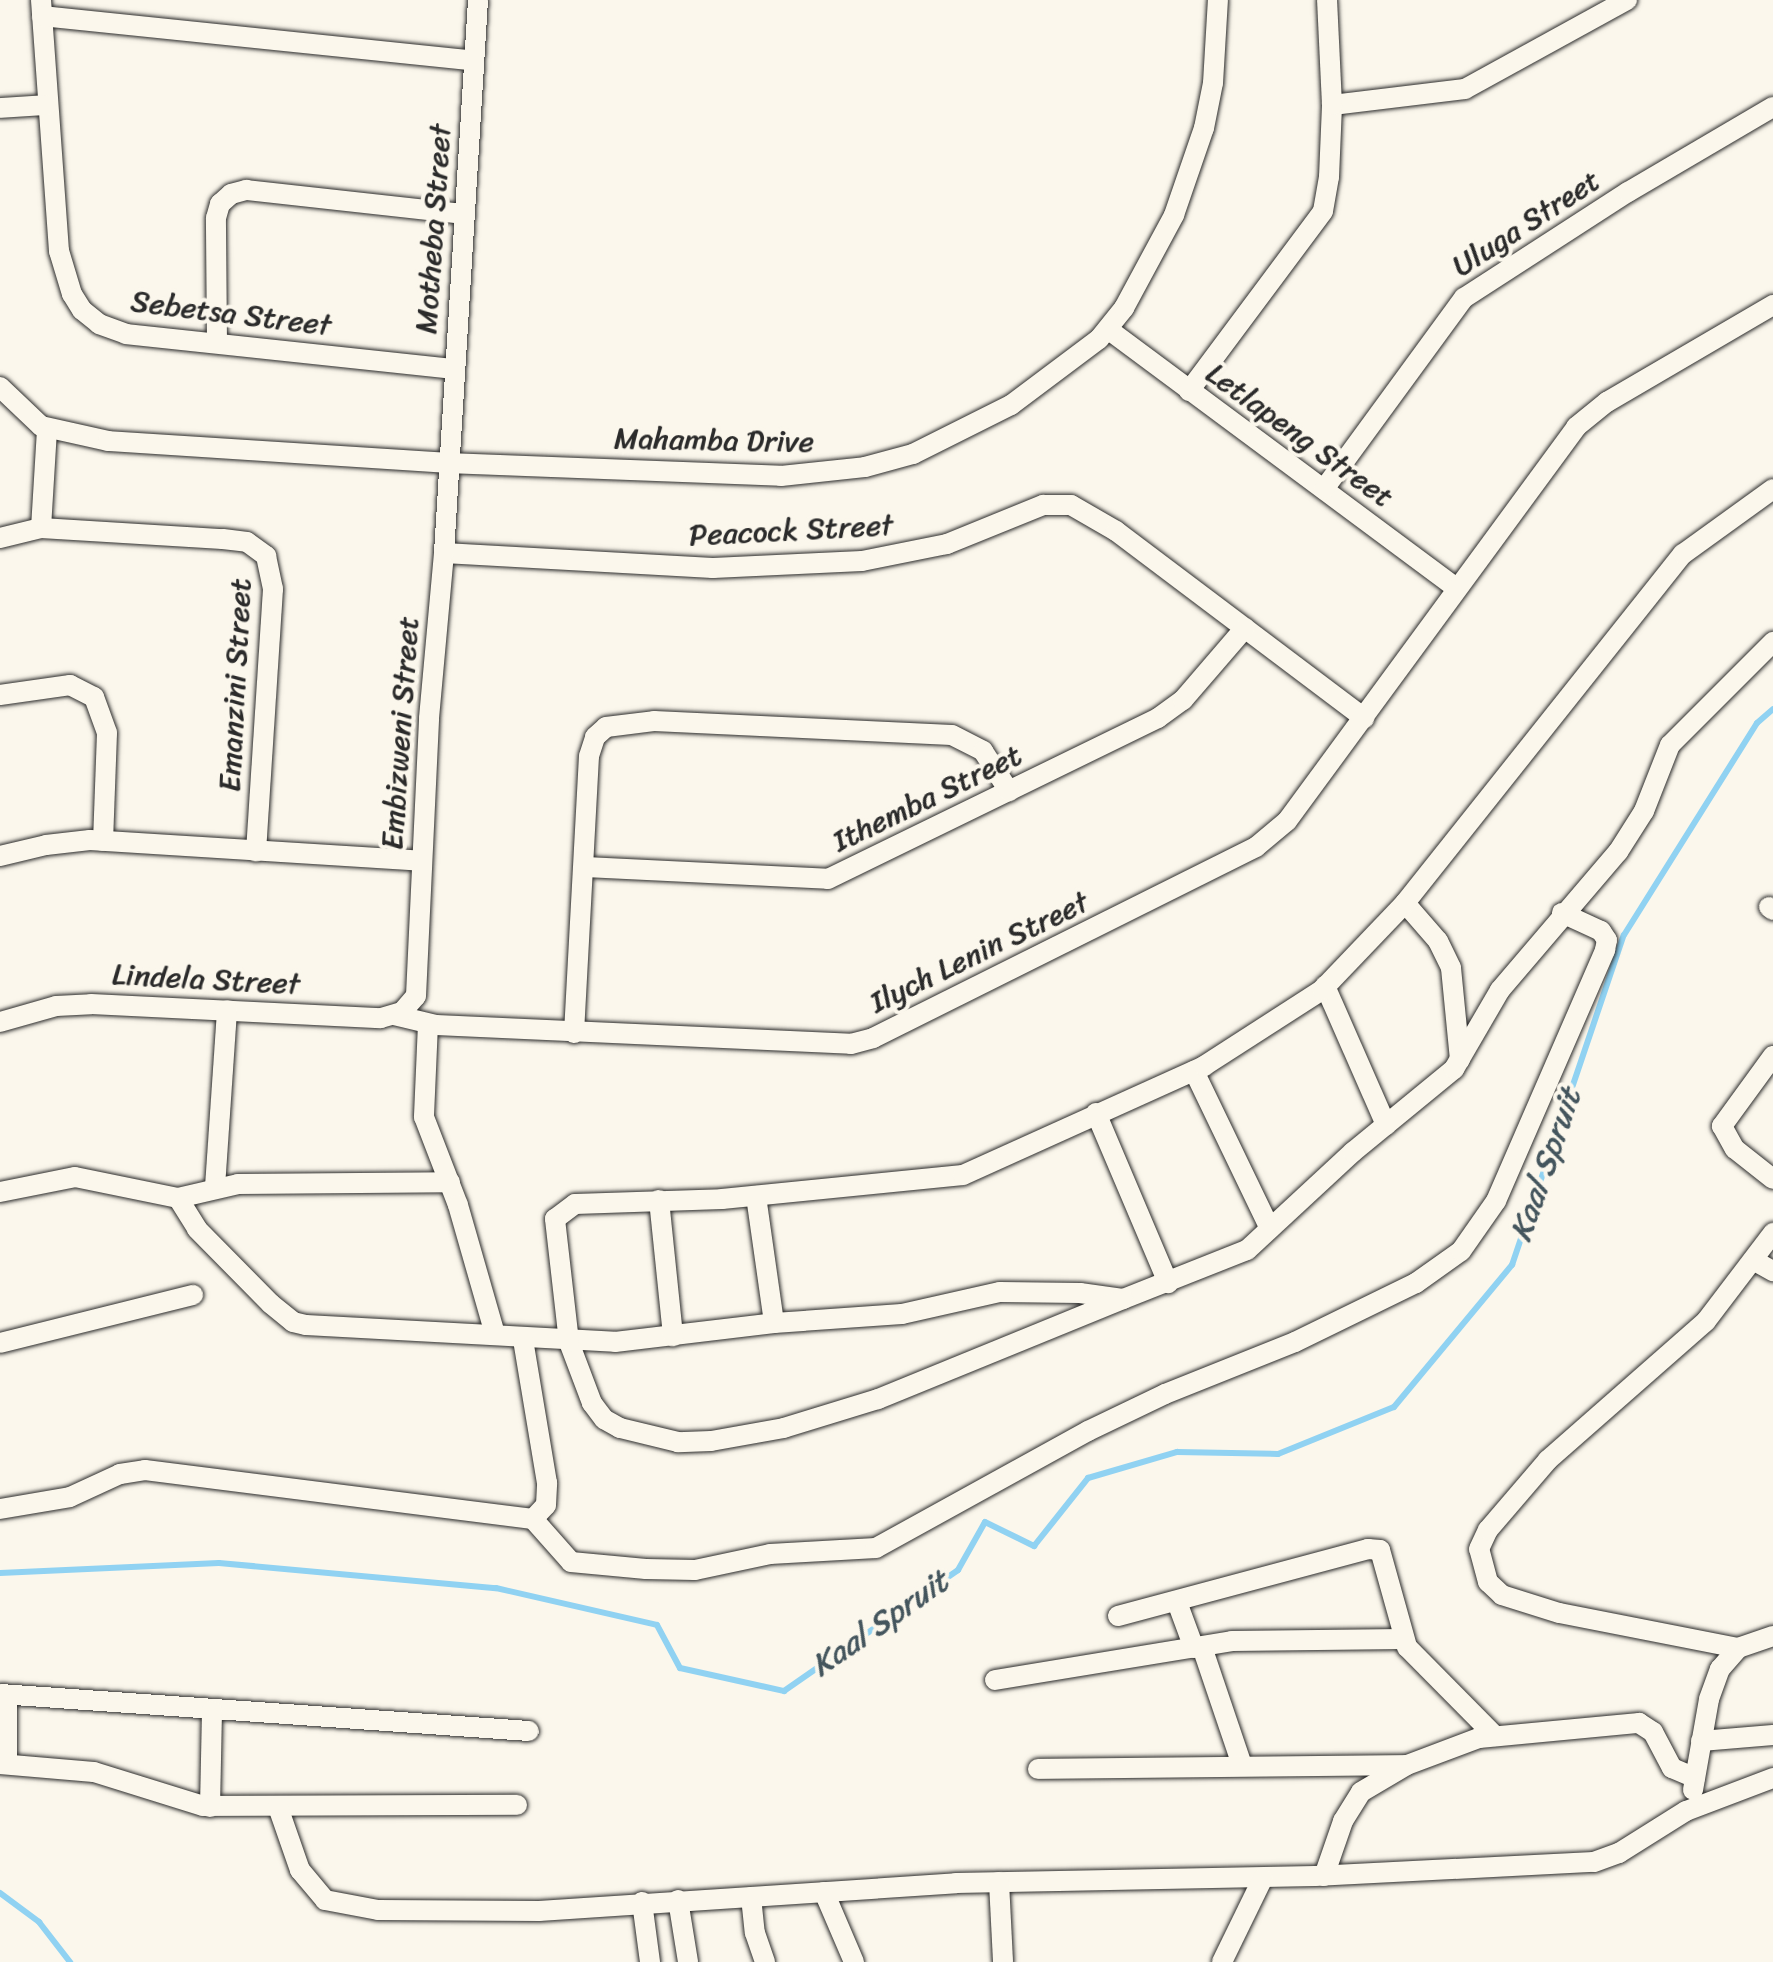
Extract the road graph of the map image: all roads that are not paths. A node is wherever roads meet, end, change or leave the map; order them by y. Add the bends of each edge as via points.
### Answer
1 (478, 0) edge
2 (1218, 0) edge
3 (1327, 0) edge
4 (1627, 0) edge
5 (41, 8) edge
6 (474, 61) junction
7 (46, 104) junction
8 (1332, 105) junction
9 (0, 108) edge
10 (1773, 108) edge
11 (464, 214) junction
12 (1773, 305) edge
13 (1109, 330) junction
14 (217, 343) junction
15 (454, 369) junction
16 (0, 387) edge
17 (1189, 391) junction
18 (47, 429) junction
19 (448, 463) junction
20 (1324, 489) junction
21 (1773, 489) edge
22 (41, 528) junction
23 (0, 538) edge
24 (444, 553) junction
25 (1455, 587) junction
26 (1245, 628) junction
27 (1773, 642) edge
28 (0, 696) edge
29 (1364, 718) junction
30 (1008, 791) junction
31 (103, 841) junction
32 (256, 851) junction
33 (0, 856) edge
34 (421, 861) junction
35 (585, 866) junction
36 (1405, 903) junction
37 (1562, 913) junction
38 (1325, 986) junction
39 (226, 1010) junction
40 (401, 1010) junction
41 (0, 1022) edge
42 (428, 1024) junction
43 (574, 1033) junction
44 (1773, 1056) edge
45 (1461, 1062) junction
46 (1194, 1071) junction
47 (1096, 1113) junction
48 (1386, 1125) junction
49 (1773, 1179) edge
50 (450, 1182) junction
51 (215, 1188) junction
52 (0, 1192) edge
53 (756, 1196) junction
54 (178, 1198) junction
55 (659, 1200) junction
56 (1270, 1229) junction
57 (1773, 1233) edge
58 (1752, 1260) junction
59 (1773, 1271) edge
60 (1168, 1282) junction
61 (193, 1295) dead end
62 (1123, 1299) junction
63 (774, 1322) junction
64 (495, 1334) junction
65 (673, 1336) junction
66 (524, 1339) junction
67 (569, 1342) junction
68 (0, 1343) edge
69 (0, 1509) edge
70 (533, 1520) junction
71 (1177, 1602) junction
72 (1118, 1616) dead end
73 (1773, 1636) edge
74 (1402, 1639) junction
75 (1198, 1647) junction
76 (1738, 1648) junction
77 (995, 1680) dead end
78 (4, 1694) edge
79 (212, 1711) junction
80 (529, 1731) dead end
81 (1495, 1736) junction
82 (1773, 1736) edge
83 (1701, 1741) junction
84 (3, 1764) edge
85 (1242, 1765) junction
86 (1407, 1765) junction
87 (1038, 1769) dead end
88 (1695, 1778) junction
89 (1773, 1778) edge
90 (278, 1806) junction
91 (518, 1806) dead end
92 (210, 1807) junction
93 (1686, 1810) junction
94 (1324, 1876) junction
95 (1262, 1878) junction
96 (999, 1882) junction
97 (824, 1892) junction
98 (751, 1897) junction
99 (678, 1900) junction
100 (642, 1902) junction
101 (650, 1962) edge
102 (688, 1962) edge
103 (764, 1962) edge
104 (854, 1962) edge
105 (1003, 1962) edge
106 (1222, 1962) edge

1 - 6 street, Motheba Street
2 - 13 street, Mahamba Drive via 1204,128 1174,216
3 - 8 street
4 - 8 street via 1465,89
5 - 6 street
5 - 7 street, Sebetsa Street
6 - 11 street, Motheba Street
7 - 9 street
7 - 14 street, Sebetsa Street via 59,251 82,310 126,334
8 - 17 street via 1323,211
10 - 20 street, Uluga Street via 1464,298
11 - 14 street via 246,190 231,194 216,218
11 - 15 street, Motheba Street
12 - 25 street, Ilych Lenin Street via 1576,427
13 - 17 street, Letlapeng Street
13 - 19 street, Mahamba Drive via 975,426 865,467 781,476
14 - 15 street, Sebetsa Street
15 - 19 street, Motheba Street
16 - 18 street, Mahamba Drive
17 - 20 street, Letlapeng Street
18 - 19 street, Mahamba Drive via 108,441
18 - 22 street
19 - 24 street, Embizweni Street
20 - 25 street, Letlapeng Street
21 - 36 street via 1683,554 1646,595
22 - 23 street, Emanzini Street
22 - 32 street, Emanzini Street via 240,540 266,556 273,589
24 - 26 street, Peacock Street via 712,568 862,561 947,544 1036,507 1060,504 1092,514
24 - 34 street, Embizweni Street
25 - 29 street, Ilych Lenin Street
26 - 29 street, Peacock Street
26 - 30 street, Ithemba Street via 1177,706
27 - 37 street via 1670,745 1632,831
28 - 31 street via 62,685 94,697 107,733
29 - 43 street, Ilych Lenin Street via 1267,841 873,1038 838,1045
30 - 35 street, Ithemba Street via 821,881
30 - 35 street via 983,751 952,734 616,722 598,733 590,749
31 - 32 street
31 - 33 street
32 - 34 street
34 - 40 street, Embizweni Street via 419,977
35 - 43 street
36 - 38 street
36 - 45 street via 1451,968
37 - 45 street via 1500,990
37 - 70 street via 1601,931 1605,950 1496,1201 1462,1250 1416,1283 1118,1416 876,1548 770,1554 694,1570 646,1569 571,1562
38 - 46 street
38 - 48 street
39 - 40 street, Lindela Street via 364,1018
39 - 41 street, Lindela Street via 80,1004
39 - 51 street
40 - 42 street, Lindela Street
42 - 43 street, Ilych Lenin Street
42 - 50 street via 424,1114
44 - 49 street via 1722,1126 1734,1148
45 - 48 street
46 - 47 street
46 - 56 street
47 - 53 street via 964,1175
47 - 60 street
48 - 56 street
50 - 51 street
50 - 64 street
51 - 54 street
52 - 54 street via 91,1177
53 - 55 street
53 - 63 street
54 - 64 street via 204,1236 293,1322
55 - 65 street
55 - 67 street via 575,1204 557,1215
56 - 60 street via 1242,1253
57 - 58 street
58 - 59 street
58 - 76 street via 1694,1333 1538,1470 1479,1549 1488,1582 1502,1595
60 - 62 street
61 - 68 street
62 - 63 street via 1014,1291 902,1314
62 - 67 street via 906,1390 784,1428 710,1441 678,1442 608,1422 592,1402
63 - 65 street
64 - 66 street
65 - 67 street
66 - 67 street
66 - 70 street via 547,1482 546,1505
69 - 70 street via 70,1497 145,1470
71 - 72 street
71 - 74 street via 1376,1549 1388,1565
71 - 75 street
73 - 76 street
74 - 75 street via 1248,1640
74 - 81 street
75 - 77 street
75 - 85 street
76 - 83 street via 1714,1684
78 - 79 street
78 - 84 street
79 - 80 street
79 - 92 street
81 - 86 street
81 - 88 street via 1639,1724 1653,1732 1672,1768
82 - 83 street
83 - 88 street
84 - 92 street via 94,1772
85 - 86 street
85 - 87 street
86 - 94 street via 1353,1802
88 - 93 street
89 - 93 street
90 - 91 street
90 - 92 street
90 - 100 street via 308,1884 339,1904 539,1912
93 - 94 street via 1594,1862
94 - 95 street
95 - 96 street
95 - 106 street
96 - 97 street
96 - 105 street
97 - 98 street
97 - 104 street
98 - 99 street
98 - 103 street
99 - 100 street
99 - 102 street
100 - 101 street

